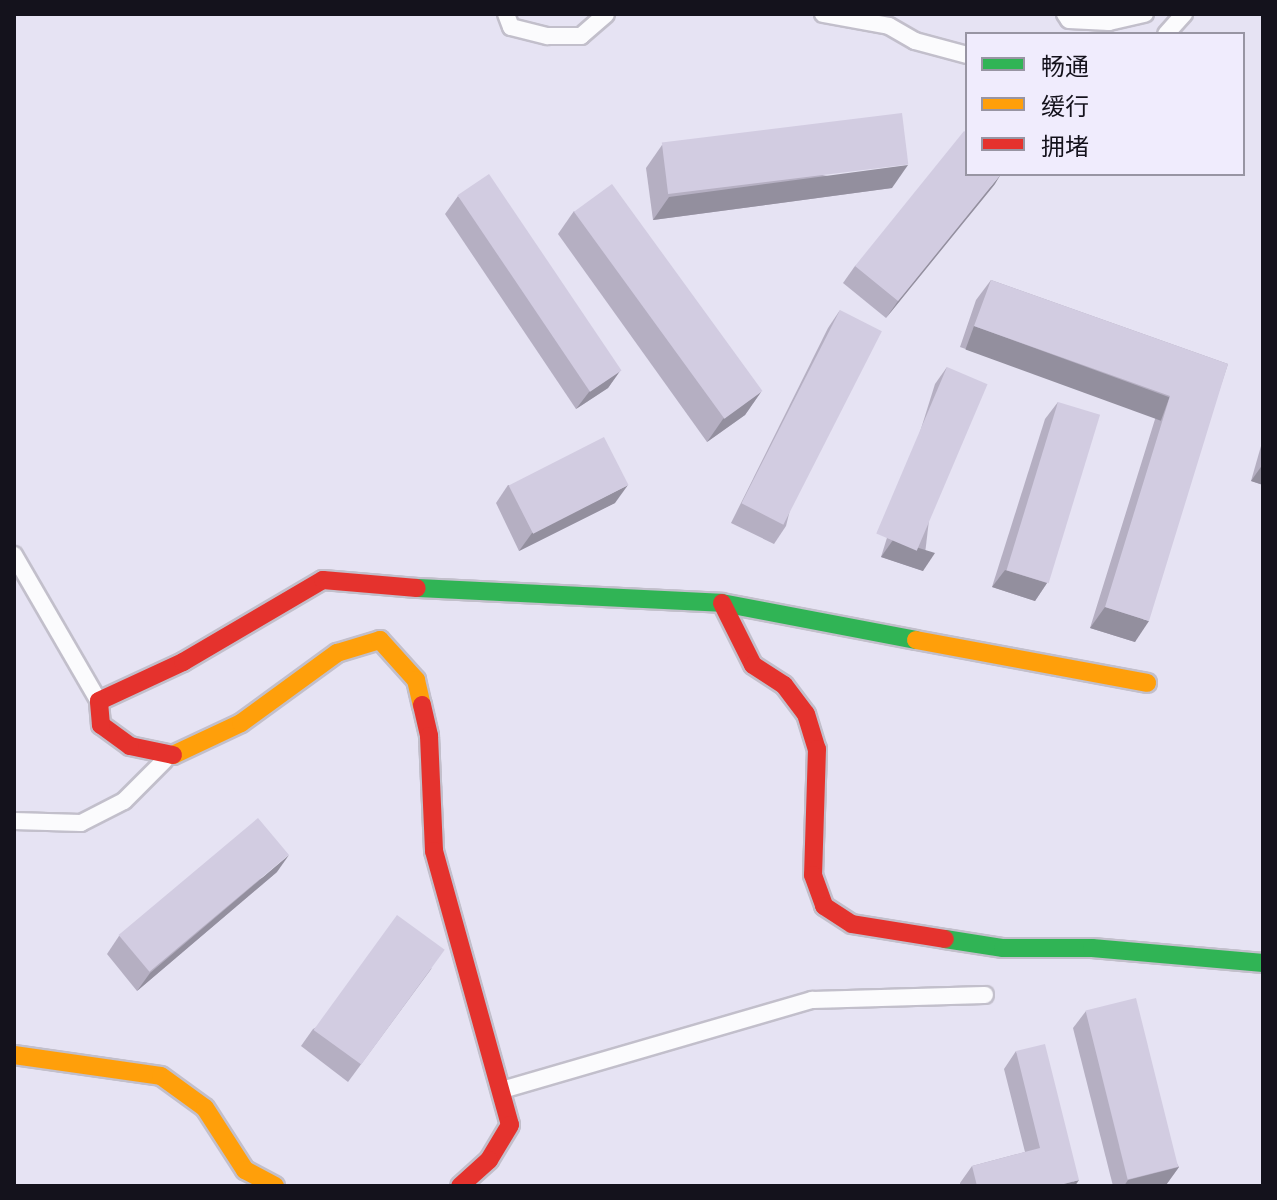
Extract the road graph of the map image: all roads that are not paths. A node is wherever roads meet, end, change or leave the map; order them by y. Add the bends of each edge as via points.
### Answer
1 (506, 14) edge
2 (606, 14) edge
3 (823, 14) edge
4 (1065, 14) edge
5 (1145, 14) edge
6 (1184, 14) edge
7 (1168, 32) edge
8 (965, 54) edge
9 (14, 555) edge
10 (722, 603) junction
11 (1147, 683) dead end
12 (99, 701) junction
13 (168, 757) junction
14 (14, 821) edge
15 (1263, 963) edge
16 (985, 995) dead end
17 (14, 1055) edge
18 (500, 1091) junction
19 (275, 1186) edge
20 (460, 1186) edge

1 - 2 lane via 511,27 548,36 581,36
3 - 8 lane via 889,26 915,41
4 - 5 lane via 1069,20 1109,22
6 - 7 lane
9 - 12 lane
10 - 11 street
10 - 12 street via 493,594 323,580 183,662
10 - 15 street via 753,665 784,685 806,714 817,749 813,875 824,906 837,917 852,924 1003,948 1092,948
12 - 13 street via 101,725 130,746
13 - 14 lane via 124,801 81,823
13 - 18 street via 241,723 337,653 380,640 416,680 429,736 434,851
16 - 18 lane via 812,1000
17 - 19 street via 161,1076 205,1108 245,1170
18 - 20 street via 510,1125 489,1160

